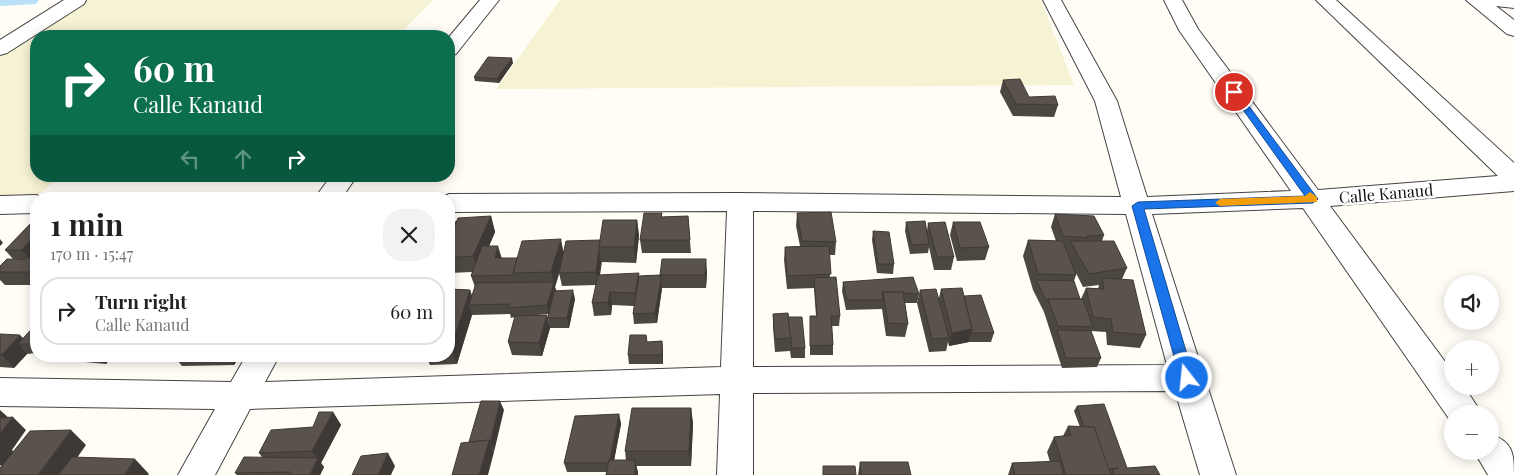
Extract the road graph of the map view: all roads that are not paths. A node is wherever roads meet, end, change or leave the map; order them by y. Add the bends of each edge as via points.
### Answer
1 (77, 0) edge
2 (490, 0) edge
3 (1052, 0) edge
4 (1173, 0) edge
5 (1325, 0) edge
6 (1475, 0) edge
7 (1486, 0) edge
8 (1514, 2) edge
9 (1514, 30) edge
10 (455, 43) edge
11 (0, 49) edge
12 (1514, 177) edge
13 (340, 182) edge
14 (1514, 183) edge
15 (332, 192) edge
16 (1313, 199) junction
17 (740, 202) junction
18 (455, 203) edge
19 (30, 204) edge
20 (0, 205) edge
21 (1138, 206) junction
22 (261, 362) edge
23 (1187, 378) junction
24 (736, 380) junction
25 (0, 392) edge
26 (241, 396) junction
27 (1459, 405) edge
28 (1498, 460) edge
29 (196, 475) edge
30 (735, 475) edge
31 (1218, 475) edge
32 (1508, 475) edge

1 - 11 street
2 - 10 street
3 - 21 street via 1106,101
4 - 16 street via 1189,30
5 - 12 street
6 - 9 street
7 - 8 street
13 - 15 street
14 - 16 street, Calle Kanaud
16 - 21 street, Calle Kanaud
16 - 27 street
17 - 18 street, Calle Kanaud
17 - 21 street, Calle Kanaud
17 - 24 street
19 - 20 street
21 - 23 street
22 - 26 street
23 - 24 street
23 - 31 street
24 - 26 street
24 - 30 street
25 - 26 street
26 - 29 street
28 - 32 street

